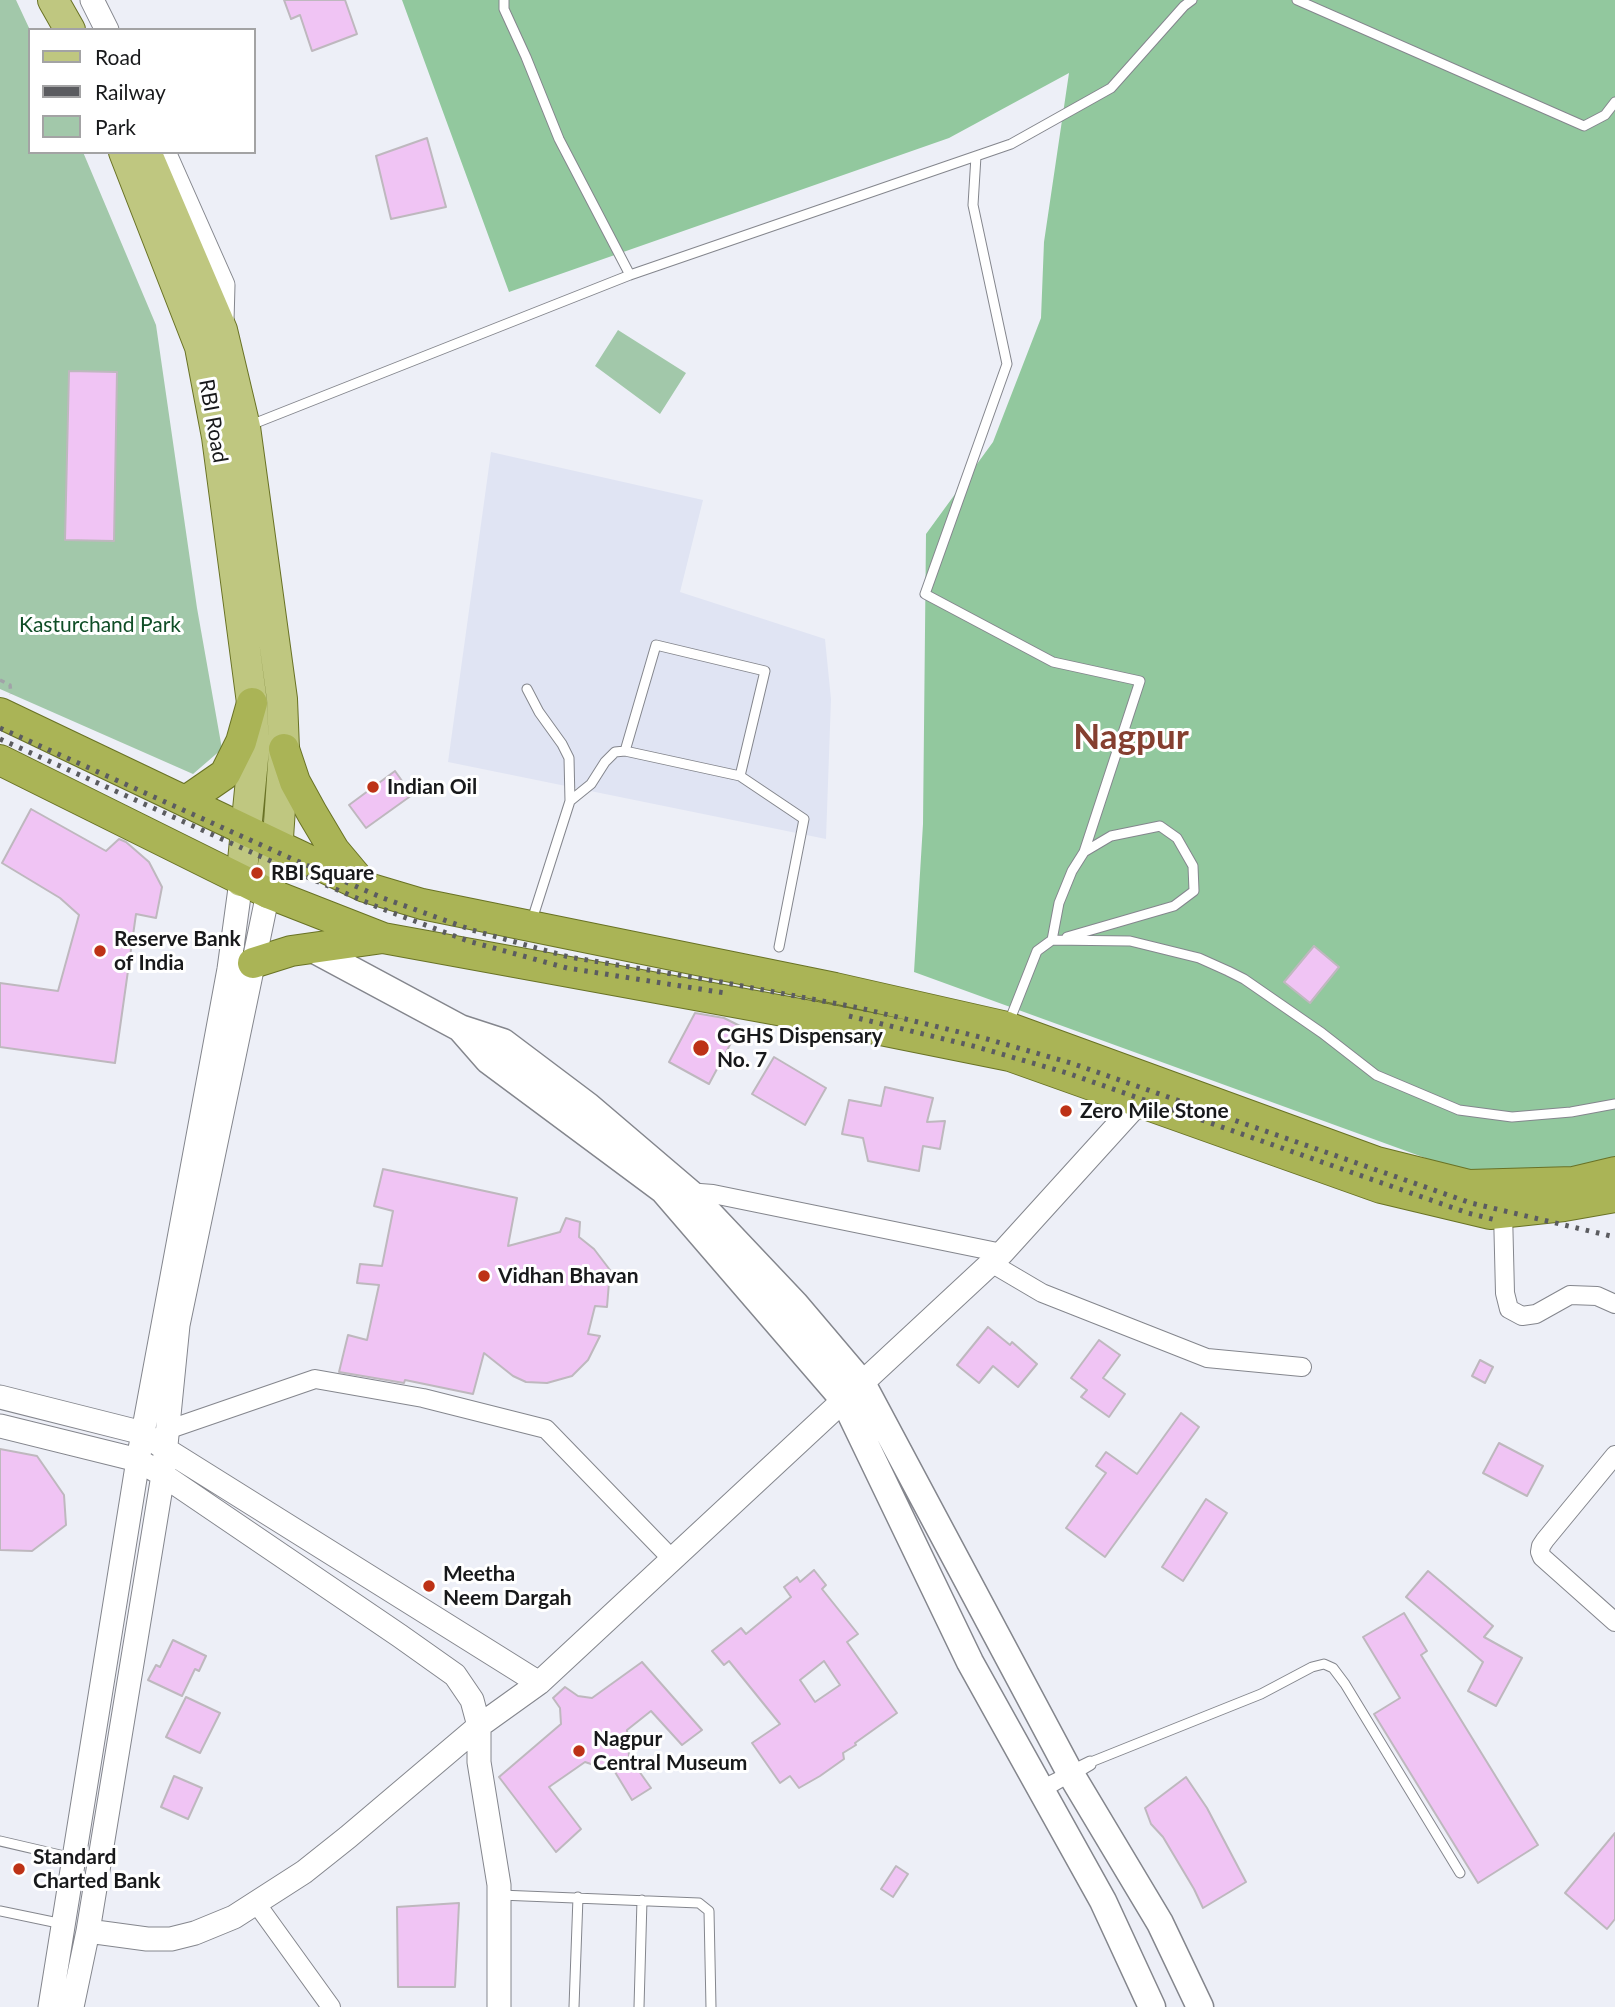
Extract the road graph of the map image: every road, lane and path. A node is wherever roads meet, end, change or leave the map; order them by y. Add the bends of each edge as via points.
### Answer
1 (53, 0) edge
2 (75, 0) edge
3 (92, 0) edge
4 (504, 0) edge
5 (1192, 0) edge
6 (1297, 0) edge
7 (68, 28) edge
8 (89, 28) edge
9 (106, 28) edge
10 (1615, 102) edge
11 (125, 154) edge
12 (147, 154) edge
13 (165, 154) edge
14 (976, 156) junction
15 (630, 275) junction
16 (222, 330) junction
17 (231, 432) junction
18 (527, 689) dead end
19 (252, 703) junction
20 (0, 713) edge
21 (284, 749) junction
22 (625, 751) junction
23 (0, 760) edge
24 (740, 776) junction
25 (186, 801) junction
26 (570, 801) junction
27 (246, 830) junction
28 (277, 846) junction
29 (1084, 852) junction
30 (241, 881) junction
31 (365, 887) junction
32 (268, 893) junction
33 (530, 925) junction
34 (383, 938) junction
35 (1056, 940) junction
36 (779, 947) dead end
37 (311, 948) junction
38 (253, 964) junction
39 (460, 1028) junction
40 (1002, 1040) junction
41 (1139, 1102) junction
42 (1615, 1104) edge
43 (1615, 1172) edge
44 (663, 1190) junction
45 (690, 1192) junction
46 (1615, 1197) edge
47 (1503, 1212) junction
48 (997, 1258) junction
49 (1615, 1304) edge
50 (1302, 1367) dead end
51 (853, 1392) junction
52 (0, 1397) edge
53 (0, 1426) edge
54 (143, 1433) junction
55 (166, 1440) junction
56 (1615, 1455) edge
57 (138, 1460) junction
58 (163, 1475) junction
59 (672, 1559) junction
60 (1615, 1622) edge
61 (1014, 1667) junction
62 (980, 1680) junction
63 (539, 1683) junction
64 (479, 1726) junction
65 (1078, 1770) junction
66 (1041, 1789) junction
67 (0, 1841) edge
68 (74, 1858) junction
69 (1460, 1873) dead end
70 (499, 1895) junction
71 (578, 1898) junction
72 (642, 1900) junction
73 (256, 1903) junction
74 (0, 1911) edge
75 (64, 1924) junction
76 (88, 1931) junction
77 (50, 2007) edge
78 (72, 2007) edge
79 (331, 2007) edge
80 (499, 2007) edge
81 (574, 2007) edge
82 (639, 2007) edge
83 (711, 2007) edge
84 (1152, 2007) edge
85 (1200, 2007) edge

1 - 7 main road
2 - 8 main road
3 - 9 street
4 - 15 lane via 559,139
5 - 14 lane via 1111,88 1011,144
6 - 10 lane via 1584,126 1605,115
11 - 17 main road, RBI Road
12 - 16 main road
13 - 16 street via 223,285
14 - 15 lane
14 - 29 lane via 973,205 1007,364 925,594 1053,662 1140,681
15 - 17 lane
16 - 17 main road
17 - 19 main road, RBI Road
17 - 21 main road via 282,699
18 - 26 lane via 569,758
19 - 25 highway via 241,742 225,774
19 - 27 main road, RBI Road via 254,750
20 - 25 highway
21 - 28 main road
21 - 31 highway via 312,813 334,850
22 - 24 lane
22 - 24 lane via 656,645 765,671
22 - 26 lane via 615,752 591,784
23 - 30 highway
24 - 36 lane via 804,819
25 - 27 highway
26 - 33 lane
27 - 28 highway
27 - 30 main road, RBI Road
28 - 31 highway
28 - 32 main road
29 - 35 lane via 1059,903
29 - 35 lane via 1111,836 1160,826 1177,838 1193,866 1194,891 1174,906
30 - 32 highway
30 - 54 street via 229,969
31 - 33 highway via 422,904
32 - 34 highway
32 - 38 street
33 - 40 highway via 835,988
34 - 37 highway
34 - 40 highway via 816,1017
35 - 40 lane via 1037,951
35 - 42 lane via 1130,941 1199,958 1244,979 1376,1075 1459,1110 1512,1117
37 - 38 highway
37 - 39 main road
38 - 55 street via 178,1325
39 - 44 main road via 488,1060
39 - 45 main road via 503,1042
40 - 41 highway via 1010,1056
40 - 43 highway via 1377,1162 1469,1185 1573,1182
41 - 47 highway via 1381,1188 1490,1214
41 - 48 street
44 - 45 street
44 - 51 main road
45 - 48 street
45 - 51 main road via 795,1304
46 - 47 highway
47 - 49 street via 1509,1309 1522,1316 1536,1314 1570,1295 1597,1296
48 - 50 street via 1042,1293 1207,1358
48 - 51 street
51 - 59 street
51 - 61 main road
51 - 62 main road
52 - 54 street
53 - 57 street
54 - 55 street
54 - 57 street
55 - 58 street
55 - 59 street via 315,1379 423,1398 546,1429
55 - 63 street
56 - 60 street via 1541,1546 1542,1557
57 - 58 street
57 - 68 street
58 - 64 street via 455,1675 472,1700
58 - 76 street
59 - 63 street
61 - 62 main road
61 - 65 main road
62 - 66 main road
63 - 64 street
64 - 70 street
64 - 73 street via 304,1872
65 - 66 lane
65 - 69 lane via 1324,1664 1345,1684
65 - 85 main road
66 - 84 main road via 1103,1901
67 - 68 lane
68 - 75 street
70 - 71 lane
70 - 80 street
71 - 72 lane
71 - 81 lane
72 - 82 lane
72 - 83 lane via 699,1903 709,1911
73 - 76 street via 234,1917 171,1939
73 - 79 street
74 - 75 lane
75 - 77 street
76 - 78 street

